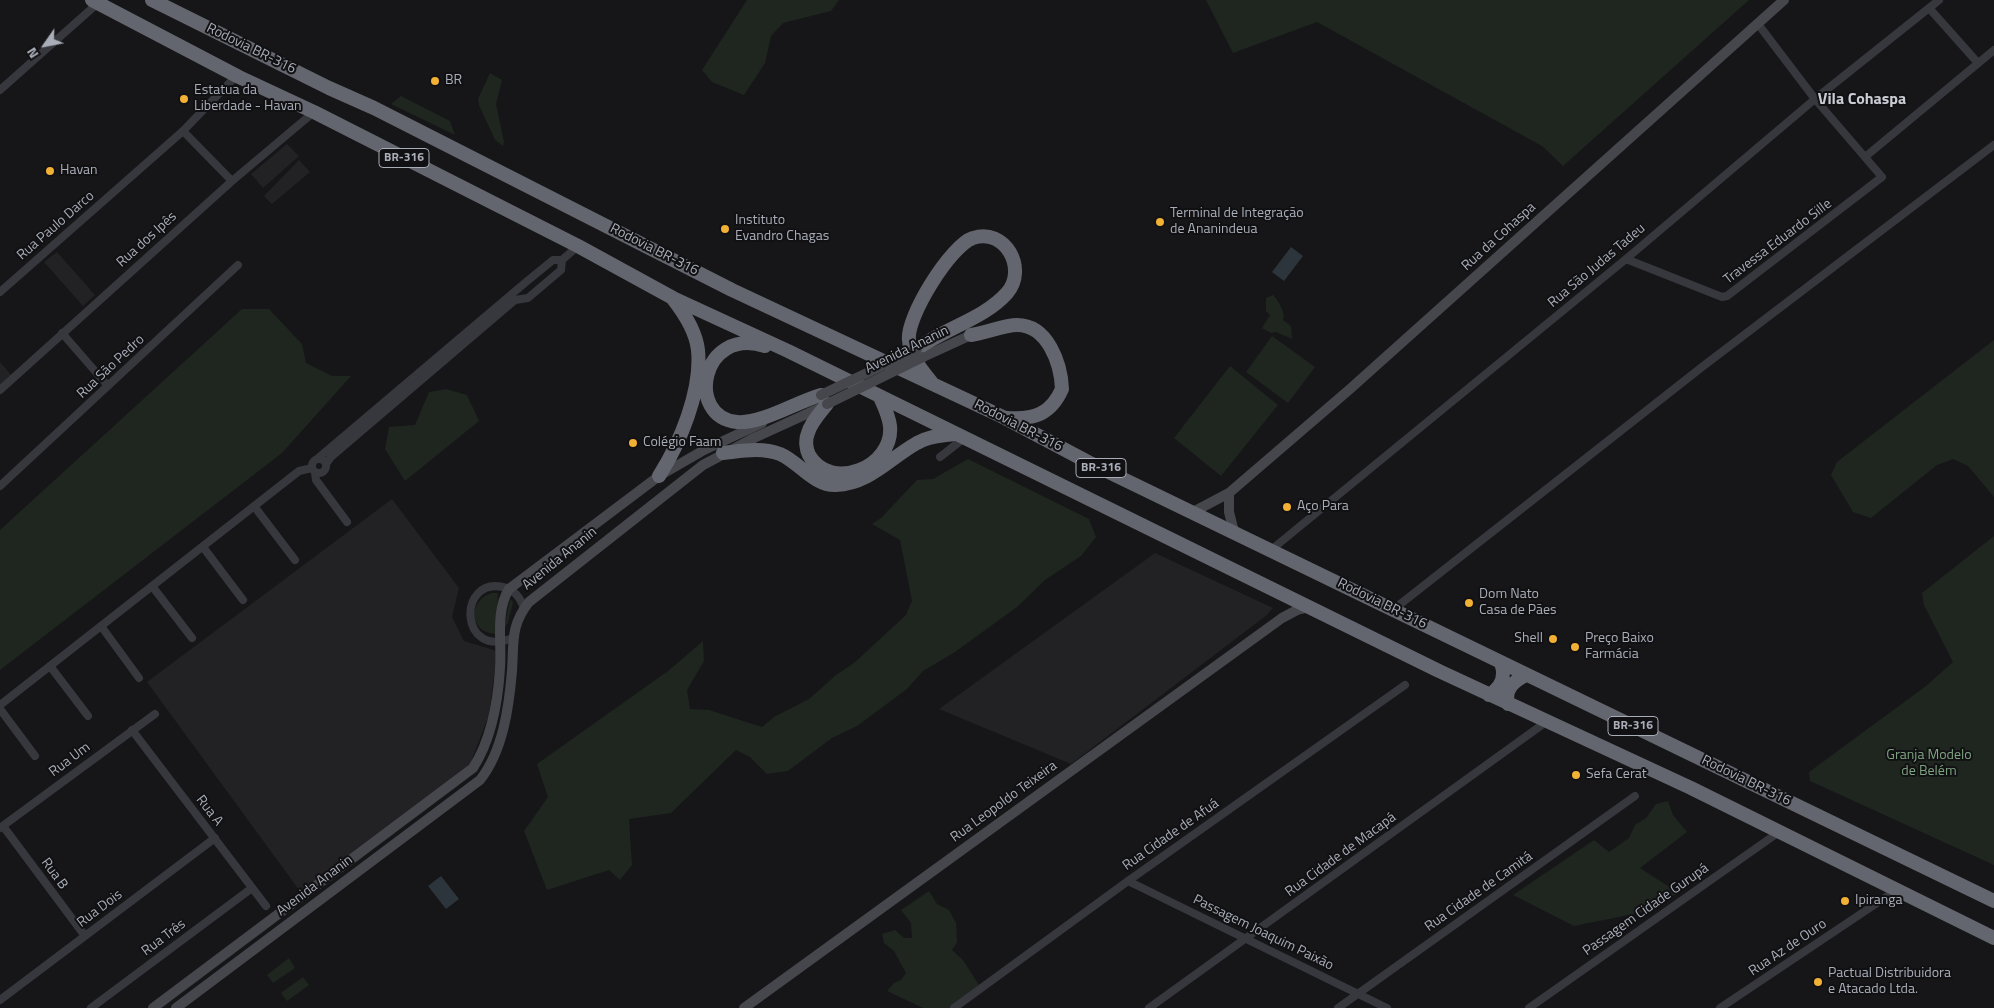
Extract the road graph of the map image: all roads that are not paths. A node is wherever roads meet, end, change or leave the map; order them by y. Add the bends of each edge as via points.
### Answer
1 (152, 0) edge
2 (1784, 0) edge
3 (1939, 0) edge
4 (95, 1) edge
5 (1929, 8) junction
6 (1758, 24) junction
7 (1994, 50) edge
8 (1978, 62) junction
9 (236, 76) junction
10 (0, 90) edge
11 (1815, 99) junction
12 (314, 112) junction
13 (183, 131) junction
14 (1994, 146) edge
15 (1865, 157) junction
16 (232, 181) junction
17 (578, 246) junction
18 (562, 260) junction
19 (1626, 260) junction
20 (238, 265) dead end
21 (541, 270) junction
22 (549, 280) junction
23 (0, 292) edge
24 (513, 297) junction
25 (673, 298) junction
26 (62, 333) junction
27 (971, 335) joint
28 (788, 351) junction
29 (920, 353) junction
30 (933, 383) junction
31 (108, 386) junction
32 (0, 390) edge
33 (880, 397) junction
34 (824, 400) junction
35 (1003, 417) junction
36 (958, 436) junction
37 (723, 454) junction
38 (940, 458) dead end
39 (317, 459) junction
40 (326, 464) junction
41 (314, 470) junction
42 (658, 476) junction
43 (0, 486) edge
44 (1229, 492) junction
45 (254, 506) junction
46 (1193, 512) junction
47 (347, 522) dead end
48 (1234, 532) junction
49 (203, 547) junction
50 (1271, 550) junction
51 (295, 560) dead end
52 (152, 586) junction
53 (509, 589) junction
54 (1284, 594) junction
55 (243, 600) dead end
56 (1311, 607) junction
57 (524, 608) junction
58 (1394, 609) junction
59 (1282, 618) junction
60 (101, 626) junction
61 (192, 638) dead end
62 (513, 638) junction
63 (500, 642) junction
64 (1501, 662) junction
65 (50, 666) junction
66 (1526, 675) junction
67 (140, 678) dead end
68 (1405, 685) dead end
69 (1489, 695) junction
70 (1508, 704) junction
71 (0, 705) edge
72 (0, 709) edge
73 (155, 714) dead end
74 (88, 716) dead end
75 (1546, 722) junction
76 (132, 730) junction
77 (35, 756) dead end
78 (1635, 796) dead end
79 (2, 827) edge
80 (1779, 832) junction
81 (215, 838) junction
82 (1128, 881) junction
83 (252, 888) junction
84 (1896, 891) junction
85 (1994, 902) edge
86 (266, 906) dead end
87 (85, 936) junction
88 (1994, 938) edge
89 (1247, 939) junction
90 (1358, 993) junction
91 (0, 1000) edge
92 (92, 1008) edge
93 (154, 1008) edge
94 (176, 1008) edge
95 (744, 1008) edge
96 (954, 1008) edge
97 (1150, 1008) edge
98 (1338, 1008) edge
99 (1387, 1008) edge
100 (1528, 1008) edge
101 (1720, 1008) edge

1 - 30 highway, Rodovia BR-316 / BR-316 via 374,108 775,311
2 - 6 main road, Rua da Cohaspa
3 - 5 street, Rua São Judas Tadeu
4 - 9 highway, Rodovia BR-316 / BR-316
4 - 10 street
5 - 8 street
5 - 11 street, Rua São Judas Tadeu
6 - 11 street
6 - 44 main road, Rua da Cohaspa via 1350,389
7 - 8 street
8 - 15 street
9 - 12 highway, Rodovia BR-316 / BR-316
9 - 13 street, Rua Paulo Darco
11 - 15 street
11 - 19 street, Rua São Judas Tadeu
12 - 16 street, Rua dos Ipês
12 - 17 highway, Rodovia BR-316 / BR-316
13 - 16 street
13 - 23 street, Rua Paulo Darco
14 - 58 street via 1702,367
15 - 19 street, Travessa Eduardo Sille via 1882,178 1727,296 1722,297
16 - 26 street, Rua dos Ipês
17 - 18 street
17 - 25 highway, Rodovia BR-316 / BR-316
18 - 21 street via 553,260
18 - 22 street via 561,270
19 - 50 street, Rua São Judas Tadeu
20 - 31 street, Rua São Pedro
21 - 22 street
21 - 24 street
22 - 24 street via 528,298
24 - 39 street
24 - 40 street
25 - 28 highway, Rodovia BR-316 / BR-316
25 - 42 highway via 694,335 698,367 684,428 673,454
26 - 31 street
26 - 32 street, Rua dos Ipês
27 - 29 main road, Avenida Ananin
27 - 35 highway via 1016,325 1026,326 1040,334 1058,362 1062,389 1048,411 1037,417
28 - 33 highway, Rodovia BR-316 / BR-316
28 - 34 highway via 755,343 737,343 720,352 712,360 707,377 707,396 714,410 722,417 738,422 769,415 801,400
29 - 30 highway via 934,336 986,311 1007,293 1016,276 1016,266 1004,244 982,236 962,243 942,266 910,325 913,357
29 - 34 main road, Avenida Ananin, bridge
30 - 35 highway, Rodovia BR-316 / BR-316
31 - 43 street, Rua São Pedro
33 - 34 highway via 890,427 885,449 865,467 838,475 822,470 807,450 807,434
33 - 36 highway, Rodovia BR-316 / BR-316
34 - 37 main road, Avenida Ananin
34 - 42 main road, Avenida Ananin via 704,450
35 - 46 highway, Rodovia BR-316 / BR-316
36 - 37 highway via 925,439 872,474 834,485 822,482 778,454 762,449
36 - 38 street
36 - 54 highway, Rodovia BR-316 / BR-316
37 - 57 main road, Avenida Ananin via 607,539
39 - 40 street
39 - 41 street via 312,463
40 - 41 street via 323,472
41 - 45 street via 299,471
41 - 47 street via 316,480
42 - 53 main road, Avenida Ananin
44 - 46 main road, Rua da Cohaspa
44 - 48 main road
45 - 49 street
45 - 51 street
46 - 48 highway, Rodovia BR-316 / BR-316
48 - 50 highway, Rodovia BR-316 / BR-316
49 - 52 street
49 - 55 street
50 - 58 highway, Rodovia BR-316 / BR-316
52 - 60 street
52 - 61 street
53 - 57 street via 521,600
53 - 63 main road, Avenida Ananin via 502,605
53 - 63 street via 494,586 480,592 469,613 476,632 483,638
54 - 56 highway, BR-316
54 - 59 main road via 1286,608
56 - 59 main road, Rua Leopoldo Teixeira
56 - 69 highway, BR-316
57 - 62 main road, Avenida Ananin via 515,625
58 - 64 highway, Rodovia BR-316 / BR-316
59 - 95 main road, Rua Leopoldo Teixeira
60 - 65 street
60 - 67 street
62 - 63 street
62 - 94 main road, Avenida Ananin via 511,690 505,722 494,755 480,780
63 - 93 main road, Avenida Ananin via 500,670 491,725 473,768
64 - 66 highway, Rodovia BR-316 / BR-316
64 - 69 highway via 1502,680 1496,691
65 - 71 street
65 - 74 street
66 - 70 highway via 1514,681 1507,696
66 - 85 highway, Rodovia BR-316 / BR-316
68 - 82 street, Rua Cidade de Afuá
69 - 70 highway, BR-316
70 - 75 highway, BR-316
72 - 77 street
73 - 76 street, Rua Um
75 - 80 highway, BR-316
75 - 89 street, Rua Cidade de Macapá
76 - 79 street, Rua Um
76 - 81 street, Rua A
78 - 90 street, Rua Cidade de Camitá
79 - 87 street, Rua B
80 - 84 highway, BR-316
80 - 100 street, Passagem Cidade Gurupá
81 - 83 street, Rua A
81 - 87 street, Rua Dois
82 - 89 street, Passagem Joaquim Paixão
82 - 96 street, Rua Cidade de Afuá
83 - 86 street, Rua A
83 - 92 street, Rua Três
84 - 88 highway, BR-316
84 - 101 street, Rua Az de Ouro
87 - 91 street, Rua Dois
89 - 90 street, Passagem Joaquim Paixão
89 - 97 street, Rua Cidade de Macapá
90 - 98 street, Rua Cidade de Camitá
90 - 99 street, Passagem Joaquim Paixão

